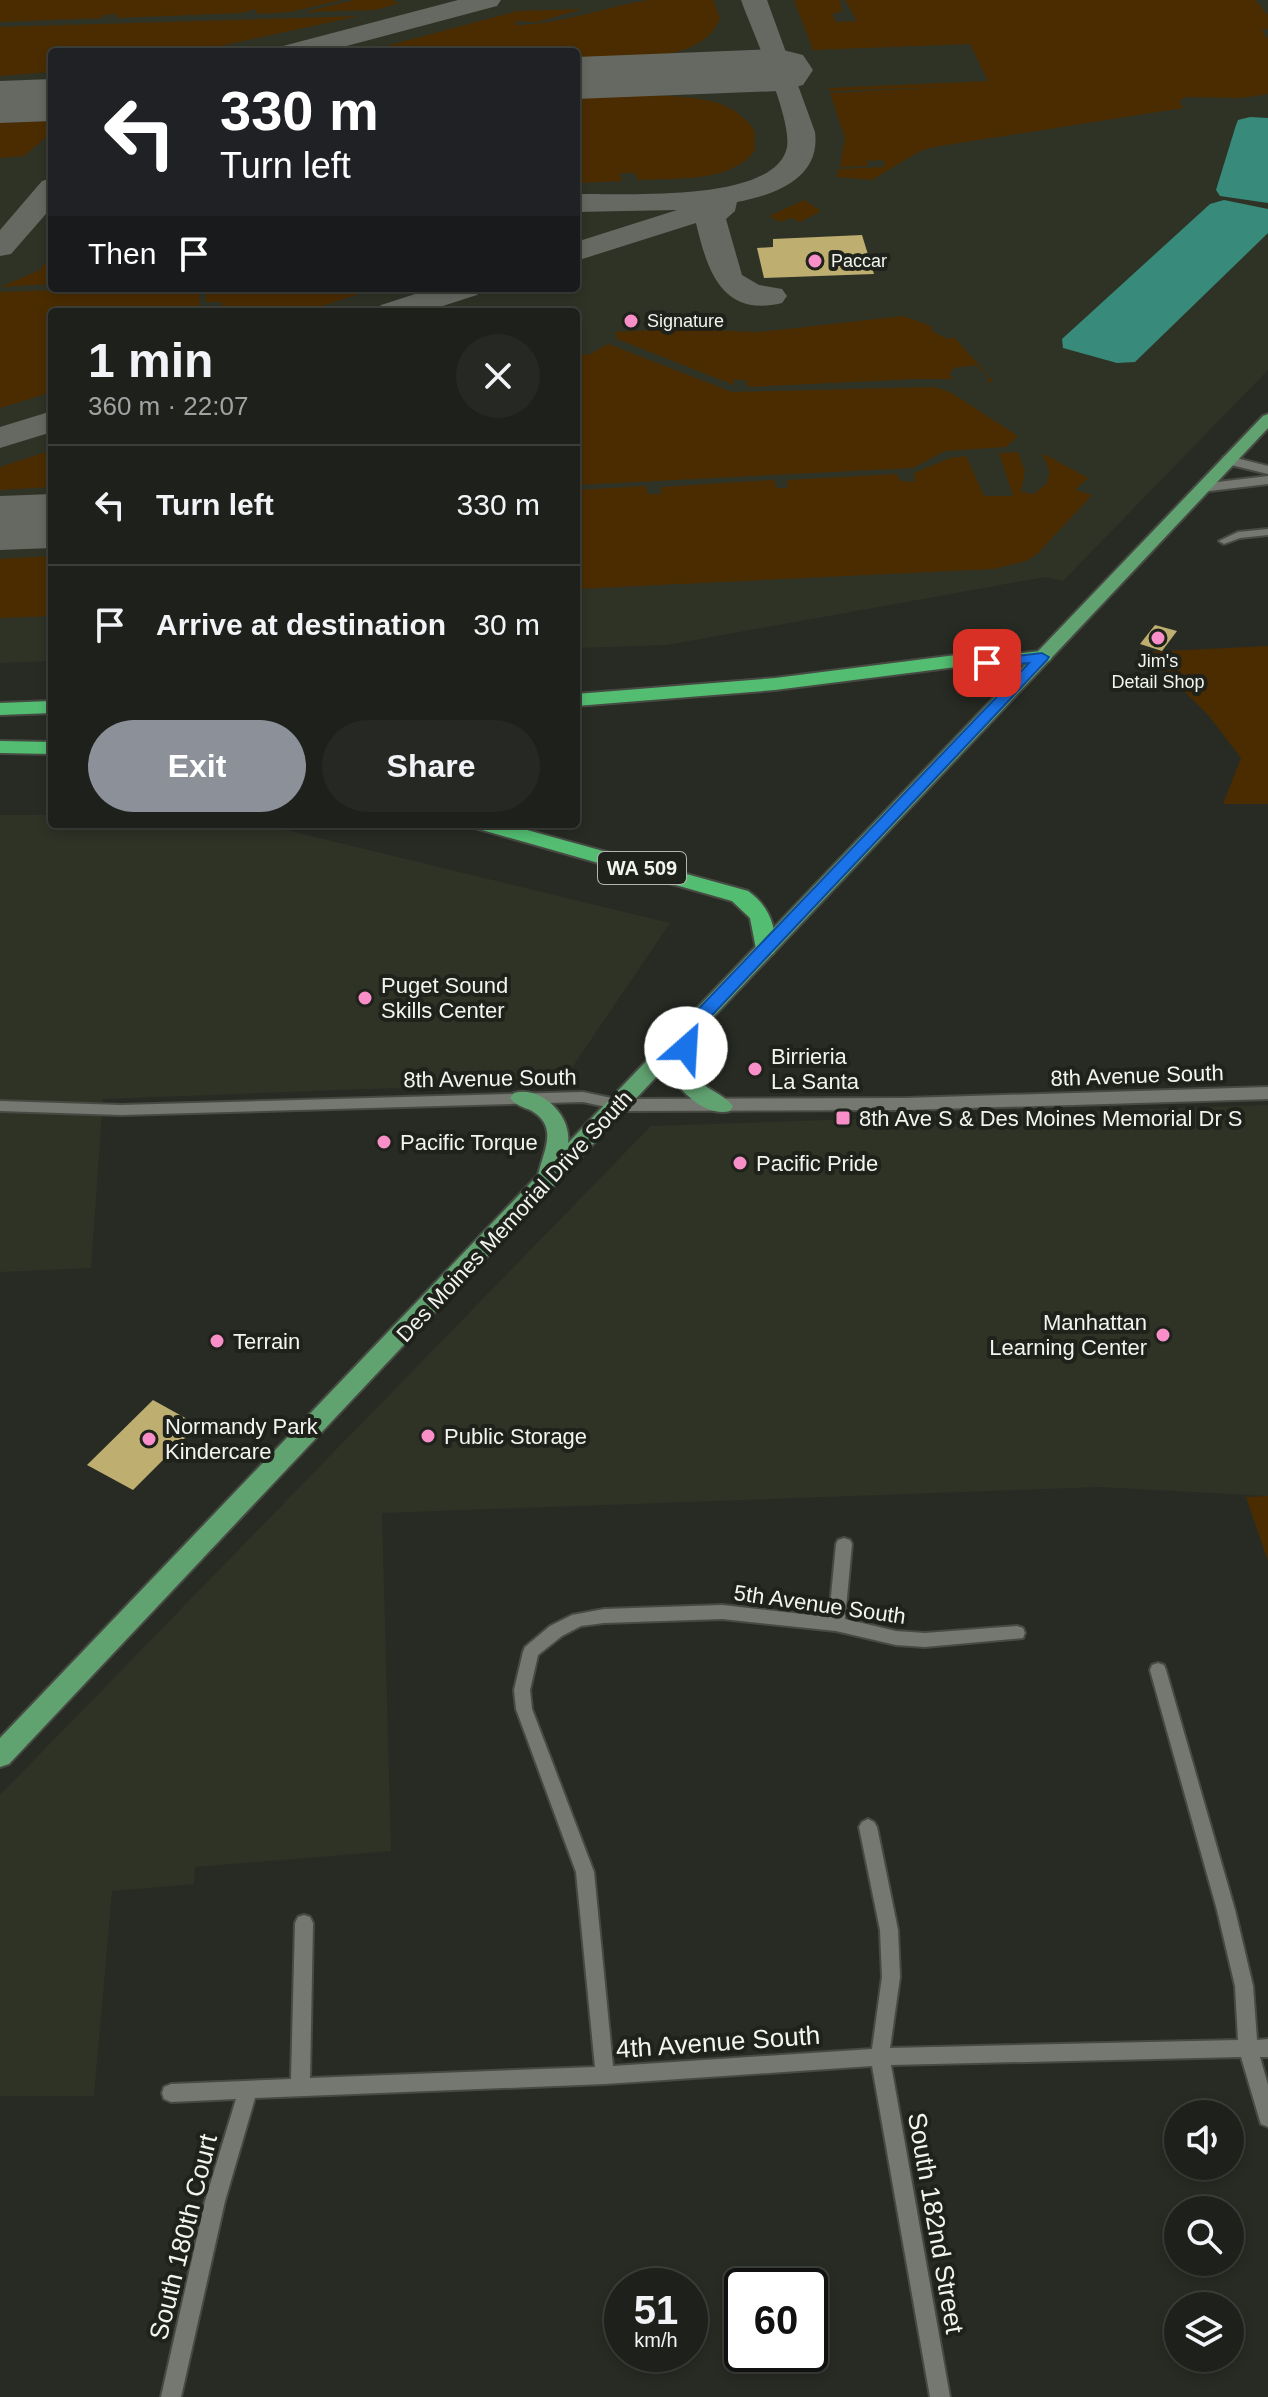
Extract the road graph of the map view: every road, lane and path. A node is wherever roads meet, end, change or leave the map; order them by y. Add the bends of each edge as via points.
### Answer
1 (1268, 419) edge
2 (1228, 460) junction
3 (1268, 470) edge
4 (1268, 480) edge
5 (1201, 488) junction
6 (1268, 532) edge
7 (1224, 541) dead end
8 (1042, 657) junction
9 (987, 663) junction
10 (580, 700) edge
11 (48, 707) edge
12 (580, 708) edge
13 (0, 709) edge
14 (48, 717) edge
15 (0, 718) edge
16 (0, 747) edge
17 (48, 748) edge
18 (496, 828) edge
19 (765, 949) junction
20 (692, 1026) junction
21 (1268, 1093) edge
22 (521, 1098) junction
23 (621, 1105) junction
24 (0, 1106) edge
25 (722, 1106) junction
26 (543, 1186) junction
27 (844, 1544) dead end
28 (836, 1624) junction
29 (1017, 1633) dead end
30 (1158, 1670) dead end
31 (0, 1756) edge
32 (868, 1827) dead end
33 (304, 1923) dead end
34 (1248, 2048) junction
35 (1268, 2048) edge
36 (880, 2057) junction
37 (605, 2075) junction
38 (300, 2089) junction
39 (248, 2091) junction
40 (171, 2093) dead end
41 (1268, 2118) edge
42 (171, 2397) edge
43 (940, 2397) edge

1 - 2 main road, Des Moines Memorial Drive South
2 - 3 main road
2 - 5 main road, Des Moines Memorial Drive South
4 - 5 main road
5 - 8 main road, Des Moines Memorial Drive South
6 - 7 street
8 - 9 highway
8 - 19 main road, Des Moines Memorial Drive South
9 - 10 highway via 964,660 816,680
9 - 12 highway via 972,675 841,692
11 - 13 highway
14 - 15 highway
16 - 17 highway
18 - 19 highway, WA 509 via 740,896 764,919
19 - 20 main road, Des Moines Memorial Drive South
20 - 23 main road, Des Moines Memorial Drive South
20 - 25 main road via 682,1077 696,1093
21 - 25 street, 8th Avenue South
22 - 23 street, 8th Avenue South via 583,1097
22 - 24 street, 8th Avenue South via 121,1110
22 - 26 main road via 549,1112 561,1135
23 - 25 street, 8th Avenue South
23 - 26 main road, Des Moines Memorial Drive South
26 - 31 main road, Des Moines Memorial Drive South
27 - 28 street
28 - 29 street, 5th Avenue South via 925,1640
28 - 37 street, 5th Avenue South via 722,1612 604,1616 578,1620 531,1652 523,1681 524,1709 585,1872
30 - 34 street via 1226,1910 1244,1986
32 - 36 street, South 182nd Street via 889,1930 891,1977
33 - 38 street
34 - 35 street, 4th Avenue South
34 - 36 street, 4th Avenue South
34 - 41 street
36 - 37 street, 4th Avenue South
36 - 43 street, South 182nd Street
37 - 38 street, 4th Avenue South
38 - 39 street, 4th Avenue South
39 - 40 street, 4th Avenue South
39 - 42 street, South 180th Court via 215,2201

